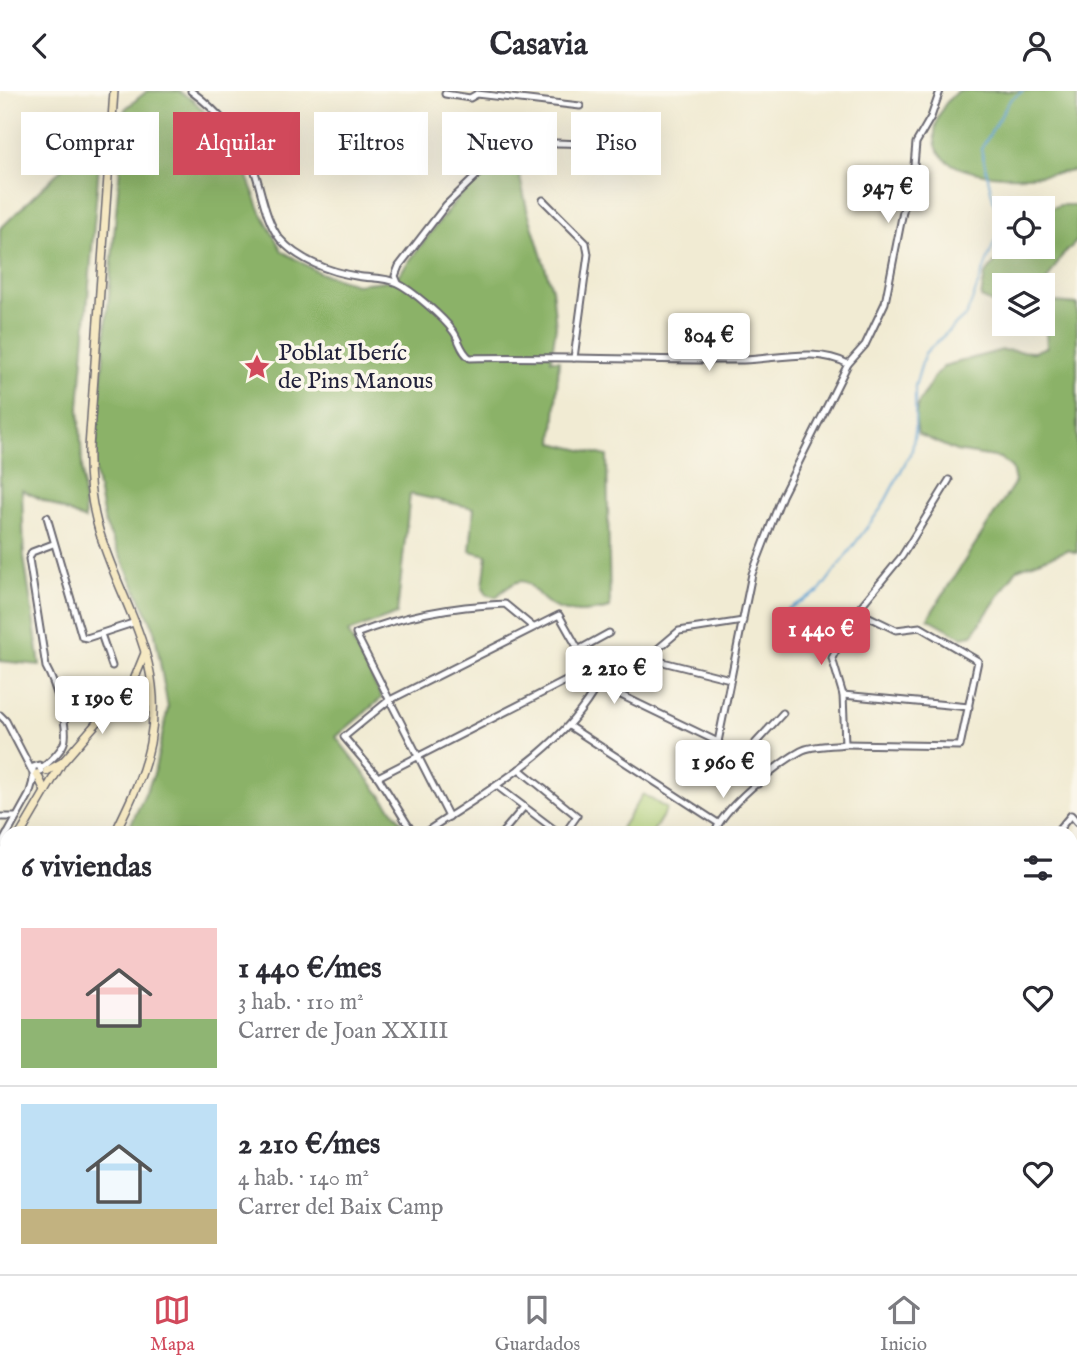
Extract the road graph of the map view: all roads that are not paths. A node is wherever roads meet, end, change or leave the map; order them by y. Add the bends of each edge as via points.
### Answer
1 (114, 91) edge
2 (191, 91) edge
3 (940, 91) edge
4 (477, 92) edge
5 (445, 94) dead end
6 (580, 106) dead end
7 (571, 146) edge
8 (543, 200) dead end
9 (398, 283) junction
10 (574, 358) junction
11 (848, 364) junction
12 (949, 480) dead end
13 (47, 517) dead end
14 (53, 544) junction
15 (857, 611) junction
16 (136, 621) junction
17 (743, 621) junction
18 (533, 627) junction
19 (609, 633) dead end
20 (101, 634) junction
21 (146, 649) junction
22 (580, 649) junction
23 (647, 658) junction
24 (112, 666) dead end
25 (591, 668) junction
26 (135, 679) junction
27 (730, 679) junction
28 (152, 681) junction
29 (597, 684) junction
30 (141, 690) junction
31 (616, 692) junction
32 (124, 693) junction
33 (843, 695) junction
34 (388, 701) junction
35 (969, 707) junction
36 (154, 708) junction
37 (783, 713) dead end
38 (0, 715) edge
39 (569, 726) junction
40 (718, 742) junction
41 (845, 744) junction
42 (419, 756) junction
43 (737, 762) junction
44 (62, 763) junction
45 (519, 769) junction
46 (38, 772) junction
47 (378, 777) junction
48 (51, 779) junction
49 (758, 784) junction
50 (498, 786) junction
51 (45, 791) junction
52 (524, 807) junction
53 (0, 817) edge
54 (17, 817) junction
55 (449, 817) junction
56 (1077, 822) edge
57 (718, 823) junction
58 (12, 826) edge
59 (25, 826) edge
60 (118, 826) edge
61 (409, 826) edge
62 (435, 826) edge
63 (508, 826) edge
64 (550, 826) edge
65 (570, 826) edge
66 (717, 826) edge
67 (1062, 826) edge

1 - 16 main road via 89,461 93,508 103,544
2 - 9 street via 238,140 280,239 331,271
3 - 11 street via 916,143 913,177 884,303 865,345
4 - 5 street via 470,98
4 - 6 street
7 - 9 street via 510,148 479,172 446,205 399,266
8 - 10 street via 586,243
9 - 10 street via 452,328 470,358
10 - 11 street via 745,360 816,355 833,356
11 - 17 street via 782,496 752,574
12 - 15 street via 902,556
13 - 14 street
14 - 20 street via 79,632 87,638
14 - 46 street via 32,552 29,559 46,667 54,682 65,734 63,745
15 - 33 street via 832,657
15 - 35 street via 896,630 919,627 978,661
16 - 20 street
16 - 21 main road
17 - 23 street via 679,631
17 - 27 street
18 - 22 street via 559,615
18 - 34 street
18 - 34 street via 505,604 396,619 356,634
19 - 22 street
20 - 24 street
21 - 26 main road
21 - 28 main road
22 - 25 street
23 - 27 street
23 - 31 street
25 - 29 street
25 - 42 street
26 - 28 main road via 144,675
26 - 30 main road
26 - 32 main road
27 - 40 street
28 - 30 main road
28 - 36 main road
29 - 31 street
29 - 39 street
30 - 32 main road
30 - 36 main road
31 - 40 street
32 - 44 main road
33 - 35 street
33 - 41 street
34 - 42 street
34 - 47 street via 344,737
35 - 41 street via 960,746
36 - 60 main road via 146,759
37 - 43 street
38 - 46 street
39 - 45 street
39 - 57 street
40 - 43 street
41 - 49 street via 803,749
42 - 47 street
42 - 55 street
43 - 49 street
44 - 46 main road
44 - 48 main road
45 - 50 street
45 - 65 street via 577,816
46 - 48 main road
46 - 51 main road
46 - 54 street
47 - 61 street
48 - 51 main road
49 - 57 street
50 - 52 street
50 - 55 street
51 - 59 main road
52 - 63 street
52 - 64 street
53 - 54 street
54 - 58 street
55 - 62 street
56 - 67 street via 1071,815
57 - 66 street

